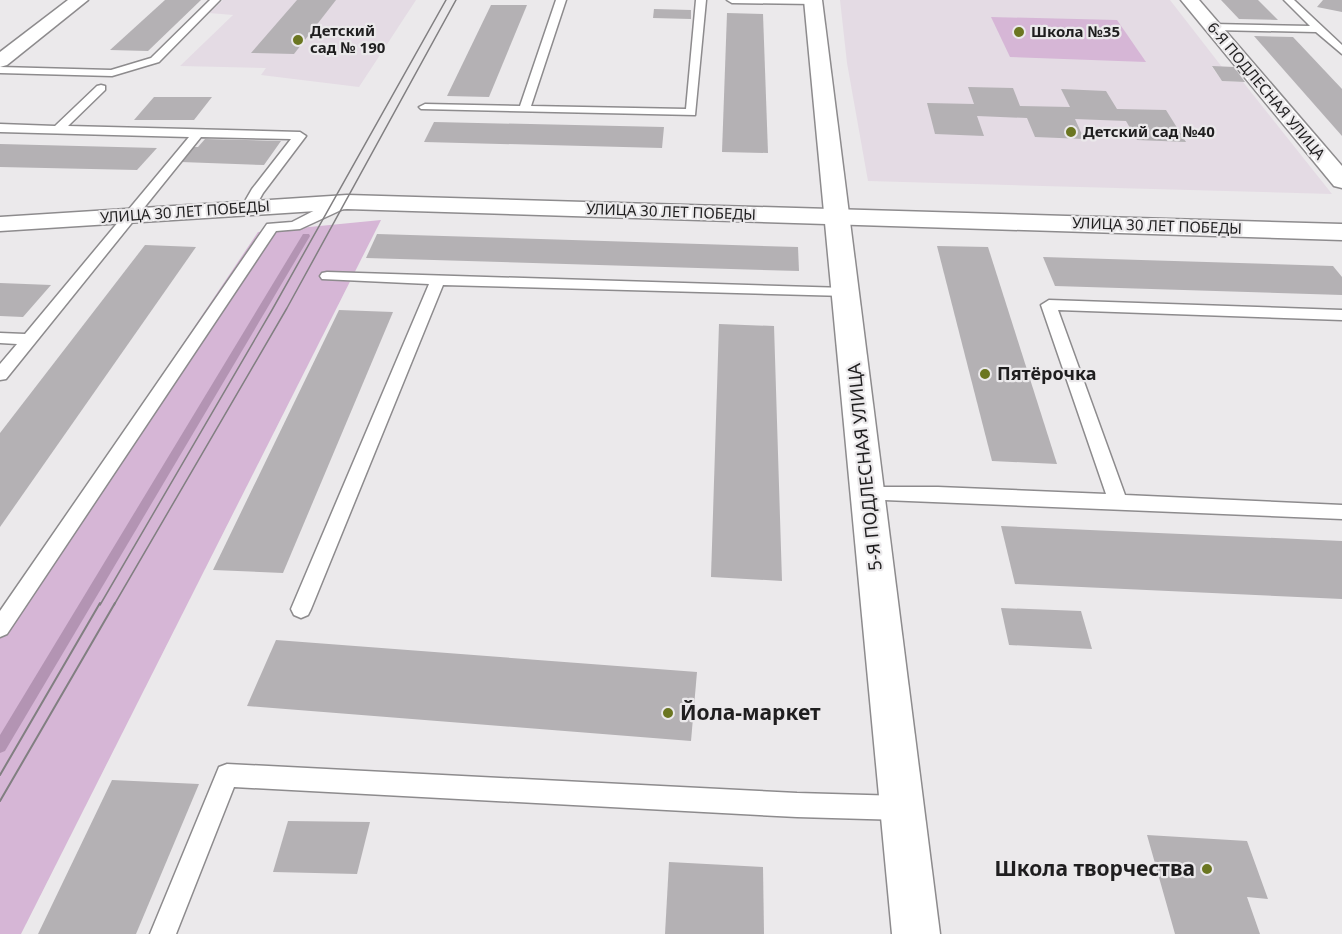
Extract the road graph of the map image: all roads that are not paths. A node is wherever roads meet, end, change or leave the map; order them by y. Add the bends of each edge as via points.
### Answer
1 (79, 0) edge
2 (215, 0) edge
3 (561, 0) edge
4 (701, 0) edge
5 (732, 0) edge
6 (1190, 0) edge
7 (1289, 0) edge
8 (813, 1) edge
9 (1213, 27) junction
10 (1319, 29) junction
11 (1342, 51) edge
12 (0, 61) edge
13 (0, 70) edge
14 (101, 88) dead end
15 (425, 107) dead end
16 (525, 108) junction
17 (0, 128) edge
18 (59, 129) junction
19 (198, 133) junction
20 (1342, 182) edge
21 (347, 202) junction
22 (248, 208) junction
23 (131, 216) junction
24 (837, 217) junction
25 (0, 224) edge
26 (1342, 232) edge
27 (327, 276) dead end
28 (438, 280) junction
29 (846, 292) junction
30 (1342, 315) edge
31 (0, 338) edge
32 (30, 339) junction
33 (0, 375) edge
34 (867, 494) junction
35 (1118, 501) junction
36 (1342, 512) edge
37 (301, 609) dead end
38 (0, 628) edge
39 (902, 808) junction
40 (163, 934) edge
41 (916, 934) edge

1 - 12 street
2 - 13 lane via 155,60 112,73
3 - 16 lane
4 - 16 lane via 691,113
5 - 8 lane
6 - 9 street, 6-Я ПОДЛЕСНАЯ УЛИЦА
7 - 10 lane
8 - 24 street, 5-Я ПОДЛЕСНАЯ УЛИЦА
9 - 10 lane
9 - 20 street, 6-Я ПОДЛЕСНАЯ УЛИЦА
10 - 11 lane
14 - 18 lane
15 - 16 lane
17 - 18 lane
18 - 19 lane
19 - 22 lane via 300,135
19 - 23 lane
21 - 22 street, УЛИЦА 30 ЛЕТ ПОБЕДЫ
21 - 24 street, УЛИЦА 30 ЛЕТ ПОБЕДЫ
21 - 38 lane via 295,226 272,227
22 - 23 street, УЛИЦА 30 ЛЕТ ПОБЕДЫ
23 - 25 street, УЛИЦА 30 ЛЕТ ПОБЕДЫ
23 - 32 lane
24 - 26 street, УЛИЦА 30 ЛЕТ ПОБЕДЫ
24 - 29 street, 5-Я ПОДЛЕСНАЯ УЛИЦА
27 - 28 lane
28 - 29 lane
28 - 37 lane
29 - 34 street, 5-Я ПОДЛЕСНАЯ УЛИЦА
30 - 35 lane via 1049,305
31 - 32 lane
32 - 33 lane
34 - 35 lane
34 - 39 street, 5-Я ПОДЛЕСНАЯ УЛИЦА
35 - 36 lane
39 - 40 lane via 227,775
39 - 41 street, 5-Я ПОДЛЕСНАЯ УЛИЦА

